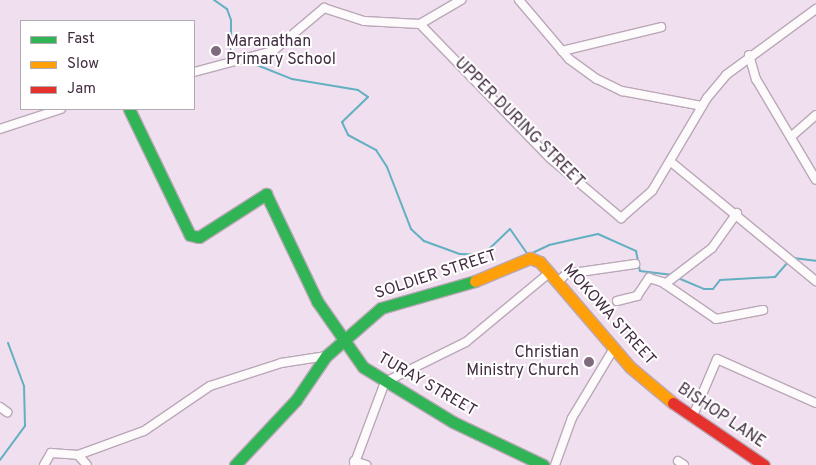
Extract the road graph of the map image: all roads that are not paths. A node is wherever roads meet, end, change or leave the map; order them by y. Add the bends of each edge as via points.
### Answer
1 (461, 0) edge
2 (519, 0) edge
3 (816, 9) edge
4 (420, 24) junction
5 (661, 28) dead end
6 (562, 51) junction
7 (750, 56) junction
8 (195, 72) edge
9 (702, 106) junction
10 (58, 110) edge
11 (130, 110) edge
12 (816, 116) edge
13 (0, 129) edge
14 (793, 135) junction
15 (671, 162) junction
16 (816, 180) edge
17 (737, 213) junction
18 (534, 258) joint
19 (635, 264) dead end
20 (549, 273) junction
21 (558, 282) junction
22 (816, 282) edge
23 (665, 284) junction
24 (617, 301) dead end
25 (763, 310) dead end
26 (343, 342) junction
27 (614, 348) junction
28 (326, 356) junction
29 (385, 382) junction
30 (660, 394) joint
31 (816, 402) edge
32 (692, 418) junction
33 (78, 455) junction
34 (354, 463) edge
35 (44, 465) edge
36 (87, 465) edge
37 (235, 465) edge
38 (366, 465) edge
39 (543, 465) edge
40 (555, 465) edge
41 (764, 465) edge

1 - 4 street
2 - 6 street
3 - 7 street
4 - 8 street via 364,20 324,8 273,50
4 - 15 street, UPPER DURING STREET via 551,159 620,218 646,200
5 - 6 street
6 - 9 street via 582,70 622,91
7 - 9 street via 726,75
7 - 14 street via 756,79
9 - 15 street
10 - 13 street
11 - 26 street, TURAY STREET via 194,238 260,195 268,196 317,301
12 - 14 street
14 - 16 street
15 - 17 street
17 - 22 street
17 - 23 street via 712,248
18 - 20 street, MOKOWA STREET
18 - 26 street, SOLDIER STREET via 494,275 381,308
19 - 21 street via 566,274
20 - 21 street, MOKOWA STREET
20 - 29 street via 466,342
21 - 27 street, MOKOWA STREET
23 - 24 street via 650,278 636,296
23 - 25 street via 716,319
26 - 28 street, SOLDIER STREET
26 - 29 street, TURAY STREET via 363,367
27 - 30 street, MOKOWA STREET
27 - 40 street via 572,418
28 - 33 street via 281,363 210,386 144,431
28 - 37 street, SOLDIER STREET via 296,400
29 - 34 street
29 - 39 street, TURAY STREET via 453,422
30 - 32 street, BISHOP LANE
31 - 32 street via 718,359
32 - 41 street, BISHOP LANE
33 - 35 street via 51,453
33 - 36 street
34 - 38 street

